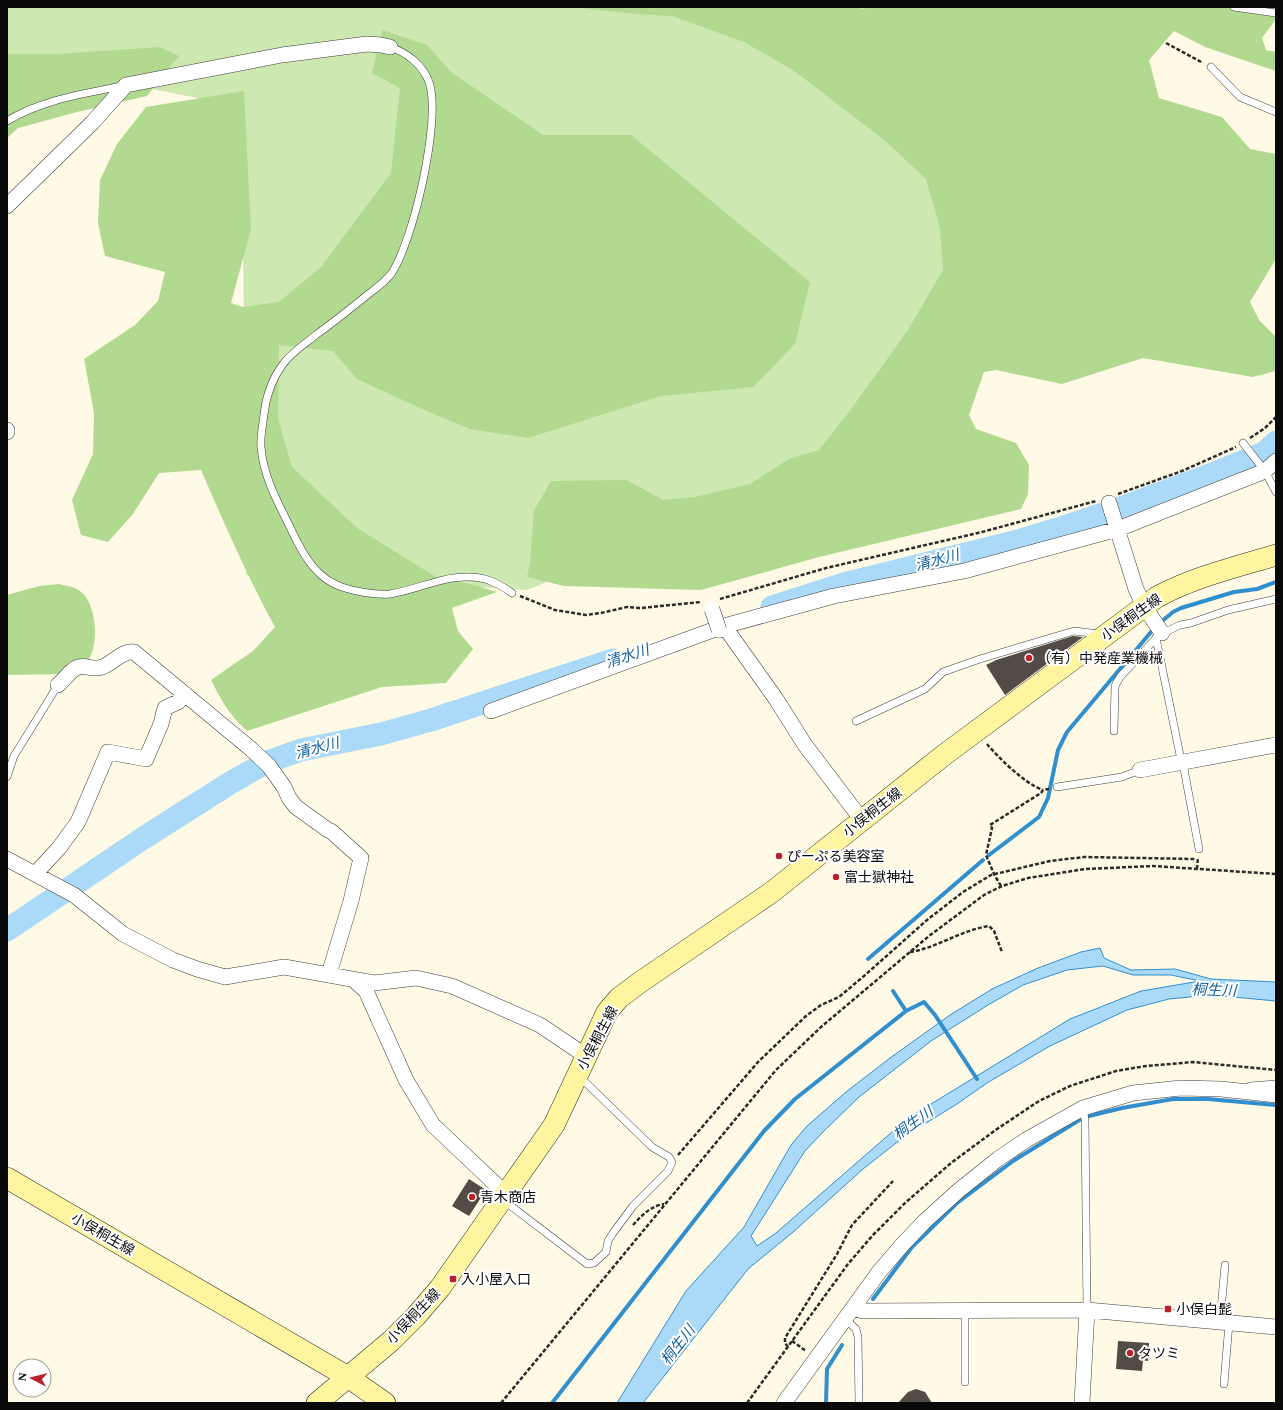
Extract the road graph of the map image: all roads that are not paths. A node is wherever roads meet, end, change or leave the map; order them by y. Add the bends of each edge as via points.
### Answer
1 (1234, 7) edge
2 (1276, 13) edge
3 (390, 47) joint
4 (1211, 67) road end
5 (126, 85) junction
6 (1276, 112) edge
7 (7, 122) edge
8 (7, 206) edge
9 (1245, 446) road end
10 (1267, 466) edge
11 (1276, 492) edge
12 (1108, 501) road end
13 (1117, 526) junction
14 (1276, 555) edge
15 (512, 593) road end
16 (1276, 598) edge
17 (711, 605) road end
18 (1144, 606) junction
19 (722, 628) junction
20 (1105, 635) junction
21 (1159, 636) junction
22 (58, 685) joint
23 (185, 694) junction
24 (490, 711) dead end
25 (856, 721) dead end
26 (1114, 731) dead end
27 (1276, 745) edge
28 (1182, 762) junction
29 (1140, 770) joint
30 (7, 777) edge
31 (1057, 788) road end
32 (862, 820) junction
33 (1198, 848) dead end
34 (7, 859) edge
35 (35, 874) junction
36 (329, 974) junction
37 (353, 979) junction
38 (582, 1066) junction
39 (1276, 1084) edge
40 (1236, 1091) junction
41 (1276, 1095) edge
42 (1084, 1114) junction
43 (7, 1178) edge
44 (504, 1197) junction
45 (1224, 1265) dead end
46 (965, 1309) junction
47 (1087, 1310) junction
48 (849, 1313) junction
49 (1225, 1322) junction
50 (1276, 1327) edge
51 (348, 1377) junction
52 (966, 1382) dead end
53 (1224, 1384) dead end
54 (317, 1403) edge
55 (385, 1403) edge
56 (784, 1403) edge
57 (859, 1403) edge
58 (1082, 1403) edge

1 - 2 lane
3 - 5 street via 367,44 282,54
3 - 15 lane via 408,55 422,70 428,79 432,99 426,166 407,241 396,266 383,283 299,348 283,364 273,381 266,403 261,446 263,460 272,491 305,556 317,572 340,588 388,594 437,580 467,576 493,581
4 - 6 lane via 1240,97
5 - 7 lane via 32,108
5 - 8 street via 92,123
9 - 10 lane
10 - 11 lane
10 - 13 street
12 - 13 street
13 - 18 street via 1136,589
13 - 19 street via 964,571 834,596
14 - 18 main road, 小俣桐生線 via 1182,585
16 - 21 lane via 1180,625
17 - 19 street, bridge
18 - 20 main road, 小俣桐生線
18 - 21 street
19 - 24 street
19 - 32 street
20 - 25 lane via 1074,631 980,659 943,672 925,689
20 - 32 main road, 小俣桐生線
21 - 26 lane via 1120,677 1115,686
21 - 28 lane
22 - 23 street via 77,667 98,668 128,651 134,652
22 - 30 lane via 14,756
23 - 35 street via 178,702 165,708 146,759 108,752 78,822
23 - 36 street via 269,766 296,807 331,831 361,858
27 - 28 street
28 - 29 street
28 - 33 lane
29 - 31 lane via 1128,775
32 - 38 main road, 小俣桐生線 via 772,892 619,998 607,1012
34 - 35 street
35 - 36 street via 74,895 123,934 173,960 197,969 225,977 284,967
36 - 37 street
37 - 38 street via 374,983 416,978 452,986 540,1025
37 - 44 street via 366,991 406,1080 433,1125
38 - 44 main road, 小俣桐生線 via 554,1125
38 - 44 lane via 652,1147 669,1157 672,1162 668,1171 629,1212 613,1233 606,1252 594,1263 587,1264
39 - 40 lane via 1249,1086
40 - 41 street
40 - 42 street via 1156,1089 1133,1093
42 - 47 lane
42 - 48 street via 1043,1130 998,1159 941,1205 879,1272
43 - 51 main road, 小俣桐生線
44 - 51 main road, 小俣桐生線 via 444,1284 390,1341
45 - 49 lane
46 - 47 street
46 - 48 street
46 - 52 lane
47 - 49 street
47 - 58 street
48 - 56 street
48 - 57 lane via 858,1337
49 - 50 street
49 - 53 lane
51 - 54 main road
51 - 55 main road

